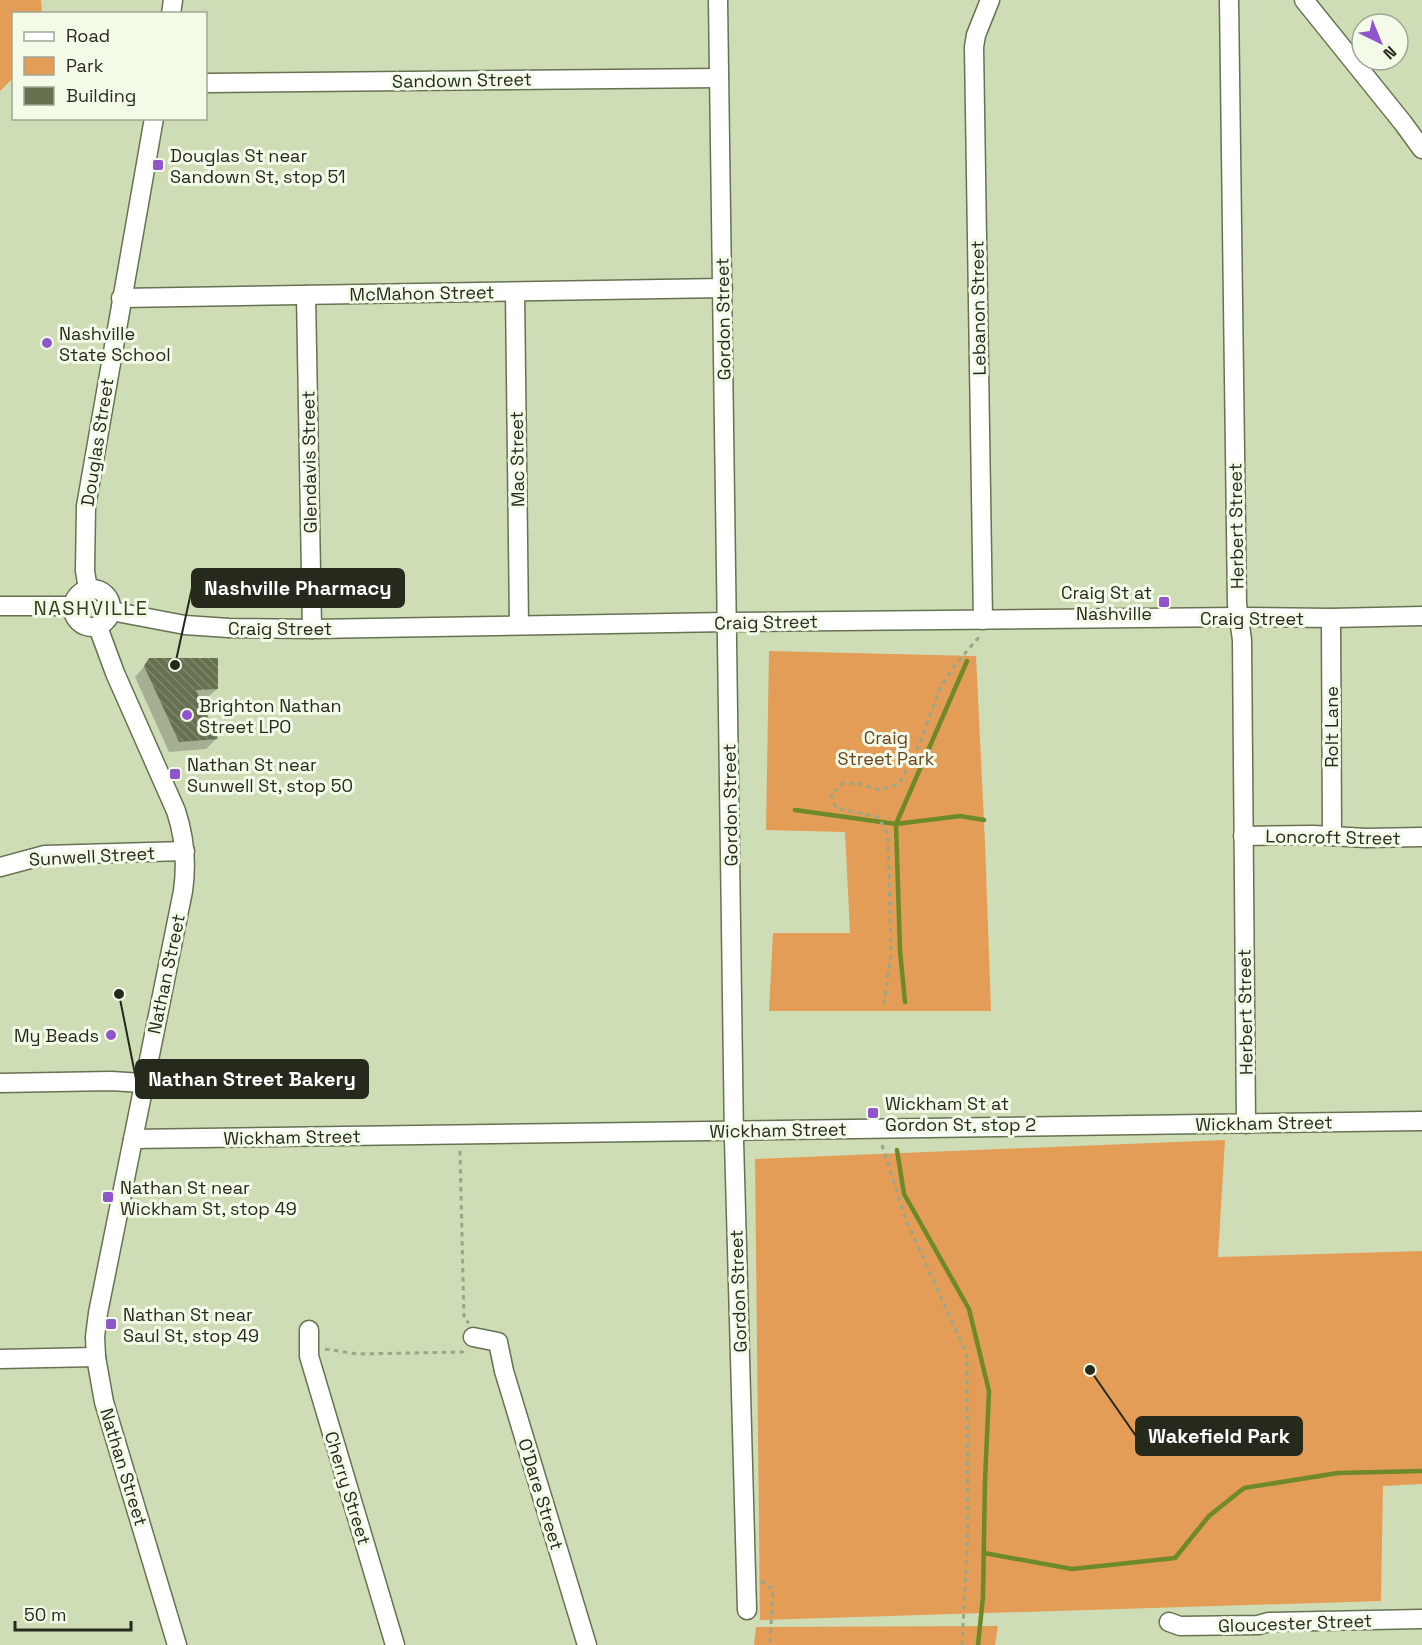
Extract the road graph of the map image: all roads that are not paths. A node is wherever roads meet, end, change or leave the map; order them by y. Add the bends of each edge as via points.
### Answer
1 (718, 0) edge
2 (990, 0) edge
3 (1229, 0) edge
4 (1304, 0) edge
5 (719, 78) junction
6 (207, 83) edge
7 (154, 120) edge
8 (1422, 149) edge
9 (723, 288) junction
10 (515, 292) junction
11 (306, 295) junction
12 (121, 298) junction
13 (88, 589) junction
14 (0, 606) edge
15 (72, 606) junction
16 (111, 611) junction
17 (1422, 616) edge
18 (1239, 617) junction
19 (1331, 618) junction
20 (728, 622) junction
21 (519, 625) junction
22 (98, 627) junction
23 (312, 629) junction
24 (981, 629) junction
25 (1243, 836) junction
26 (1332, 836) junction
27 (1422, 837) edge
28 (185, 851) junction
29 (0, 867) edge
30 (0, 1083) edge
31 (143, 1083) junction
32 (1422, 1121) edge
33 (1246, 1124) junction
34 (735, 1131) junction
35 (133, 1139) junction
36 (473, 1337) road end
37 (309, 1338) road end
38 (96, 1357) junction
39 (0, 1359) edge
40 (747, 1610) dead end
41 (1422, 1619) edge
42 (1169, 1622) dead end
43 (177, 1645) edge
44 (395, 1645) edge
45 (587, 1645) edge

1 - 5 street, Gordon Street
2 - 24 street, Lebanon Street via 974,47
3 - 18 street, Herbert Street
4 - 8 street
5 - 6 street, Sandown Street
5 - 9 street, Gordon Street
7 - 12 street, Douglas Street
9 - 10 street, McMahon Street
9 - 20 street, Gordon Street
10 - 11 street, McMahon Street
10 - 21 street, Mac Street
11 - 12 street, McMahon Street
11 - 23 street, Glendavis Street
12 - 13 street, Douglas Street via 86,506
13 - 15 street via 77,595
13 - 16 street via 105,594
14 - 15 street
15 - 22 street via 80,624
16 - 22 street via 107,621
16 - 23 street, Craig Street via 185,625
17 - 19 street, Craig Street
18 - 19 street, Craig Street
18 - 24 street, Craig Street
18 - 25 street, Herbert Street
19 - 26 street, Rolt Lane
20 - 21 street, Craig Street
20 - 24 street, Craig Street
20 - 34 street, Gordon Street
21 - 23 street, Craig Street
22 - 28 street, Nathan Street via 176,811
25 - 26 street, Loncroft Street
25 - 33 street, Herbert Street
26 - 27 street, Loncroft Street
28 - 29 street, Sunwell Street via 45,855
28 - 31 street, Nathan Street via 183,891
30 - 31 street
31 - 35 street, Nathan Street
32 - 33 street, Wickham Street
33 - 34 street, Wickham Street
34 - 35 street, Wickham Street
34 - 40 street, Gordon Street
35 - 38 street, Nathan Street via 98,1313
36 - 45 street, O'Dare Street via 498,1342
37 - 44 street, Cherry Street via 309,1356
38 - 39 street
38 - 43 street, Nathan Street via 104,1402
41 - 42 street, Gloucester Street via 1180,1626

